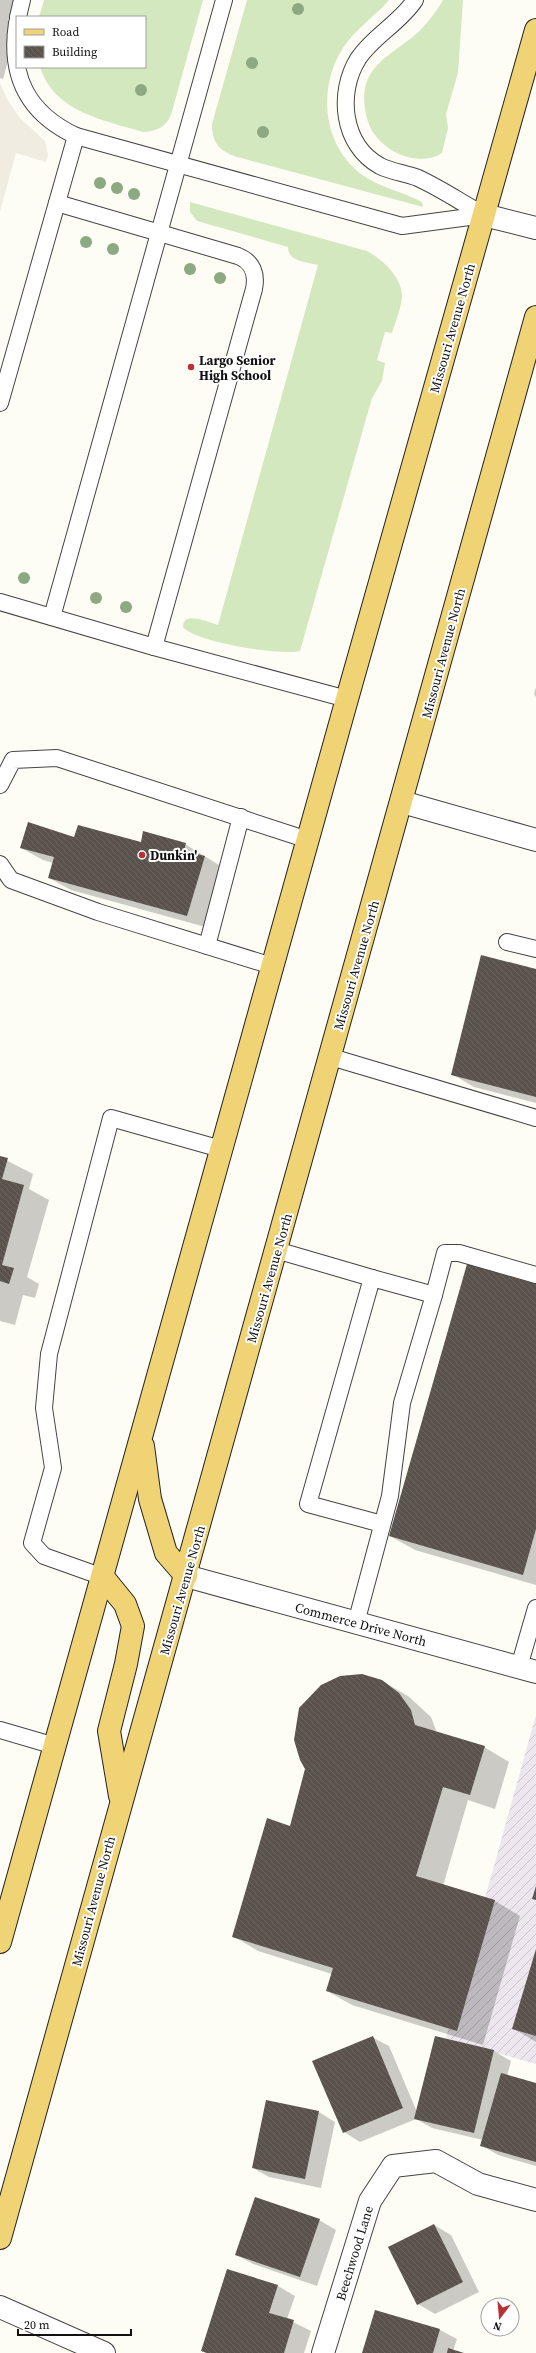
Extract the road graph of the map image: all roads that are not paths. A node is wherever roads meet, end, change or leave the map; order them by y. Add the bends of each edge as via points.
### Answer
1 (22, 0) edge
2 (224, 0) edge
3 (415, 0) edge
4 (18, 16) edge
5 (536, 30) edge
6 (17, 68) edge
7 (76, 136) junction
8 (179, 164) junction
9 (56, 203) junction
10 (484, 215) junction
11 (536, 228) edge
12 (160, 233) junction
13 (536, 317) edge
14 (0, 404) edge
15 (0, 602) edge
16 (52, 617) junction
17 (154, 647) junction
18 (347, 699) junction
19 (0, 785) edge
20 (402, 802) junction
21 (241, 818) junction
22 (308, 840) junction
23 (536, 840) edge
24 (0, 864) edge
25 (507, 942) dead end
26 (208, 946) junction
27 (536, 949) edge
28 (272, 966) junction
29 (331, 1057) junction
30 (536, 1118) edge
31 (221, 1149) junction
32 (276, 1250) junction
33 (536, 1275) edge
34 (372, 1278) junction
35 (434, 1295) junction
36 (142, 1435) junction
37 (382, 1524) junction
38 (186, 1576) junction
39 (103, 1577) junction
40 (536, 1608) edge
41 (356, 1623) junction
42 (528, 1669) edge
43 (0, 1730) edge
44 (55, 1746) junction
45 (121, 1801) junction
46 (1, 1933) edge
47 (6, 2195) edge
48 (536, 2200) edge
49 (0, 2238) edge
50 (0, 2307) edge
51 (104, 2353) edge
52 (323, 2353) edge

1 - 4 lane
2 - 8 lane
3 - 10 lane via 403,16 364,51 355,64 345,89 348,124 358,145 379,165 417,178
5 - 10 main road, Missouri Avenue North
6 - 7 lane via 26,94 47,118
7 - 8 lane
7 - 9 lane
8 - 10 lane via 402,226
8 - 12 lane
9 - 12 lane
9 - 14 lane
10 - 11 street
10 - 18 main road, Missouri Avenue North
12 - 16 lane
12 - 17 lane via 243,258 251,265 256,279
13 - 20 main road, Missouri Avenue North
15 - 16 lane
16 - 17 lane
17 - 18 lane
18 - 22 main road, Missouri Avenue North
19 - 21 lane via 13,760 57,758
20 - 23 street
20 - 29 main road, Missouri Avenue North
21 - 22 lane
21 - 26 lane
22 - 28 main road, Missouri Avenue North
24 - 26 lane via 11,880 98,912
25 - 27 lane
26 - 28 lane
28 - 31 main road, Missouri Avenue North
29 - 30 lane
29 - 32 main road, Missouri Avenue North
31 - 36 main road, Missouri Avenue North
31 - 39 lane via 111,1118 49,1354 44,1408 53,1468 32,1543 44,1556
32 - 34 lane
32 - 38 main road, Missouri Avenue North
33 - 35 lane via 459,1253 445,1253
34 - 35 lane
34 - 37 lane via 308,1504
35 - 37 lane via 402,1403 390,1496
36 - 38 main road via 150,1499 166,1553
36 - 39 main road, Missouri Avenue North
37 - 41 lane
38 - 41 street, Commerce Drive North
38 - 45 main road, Missouri Avenue North
39 - 44 main road, Missouri Avenue North
39 - 45 main road via 125,1604 133,1626 109,1731
40 - 42 lane
41 - 42 street, Commerce Drive North
43 - 44 lane
44 - 46 main road, Missouri Avenue North
45 - 47 main road, Missouri Avenue North
47 - 49 main road, Missouri Avenue North
48 - 52 street, Beechwood Lane via 478,2184 436,2161 393,2166 370,2201
50 - 51 street

